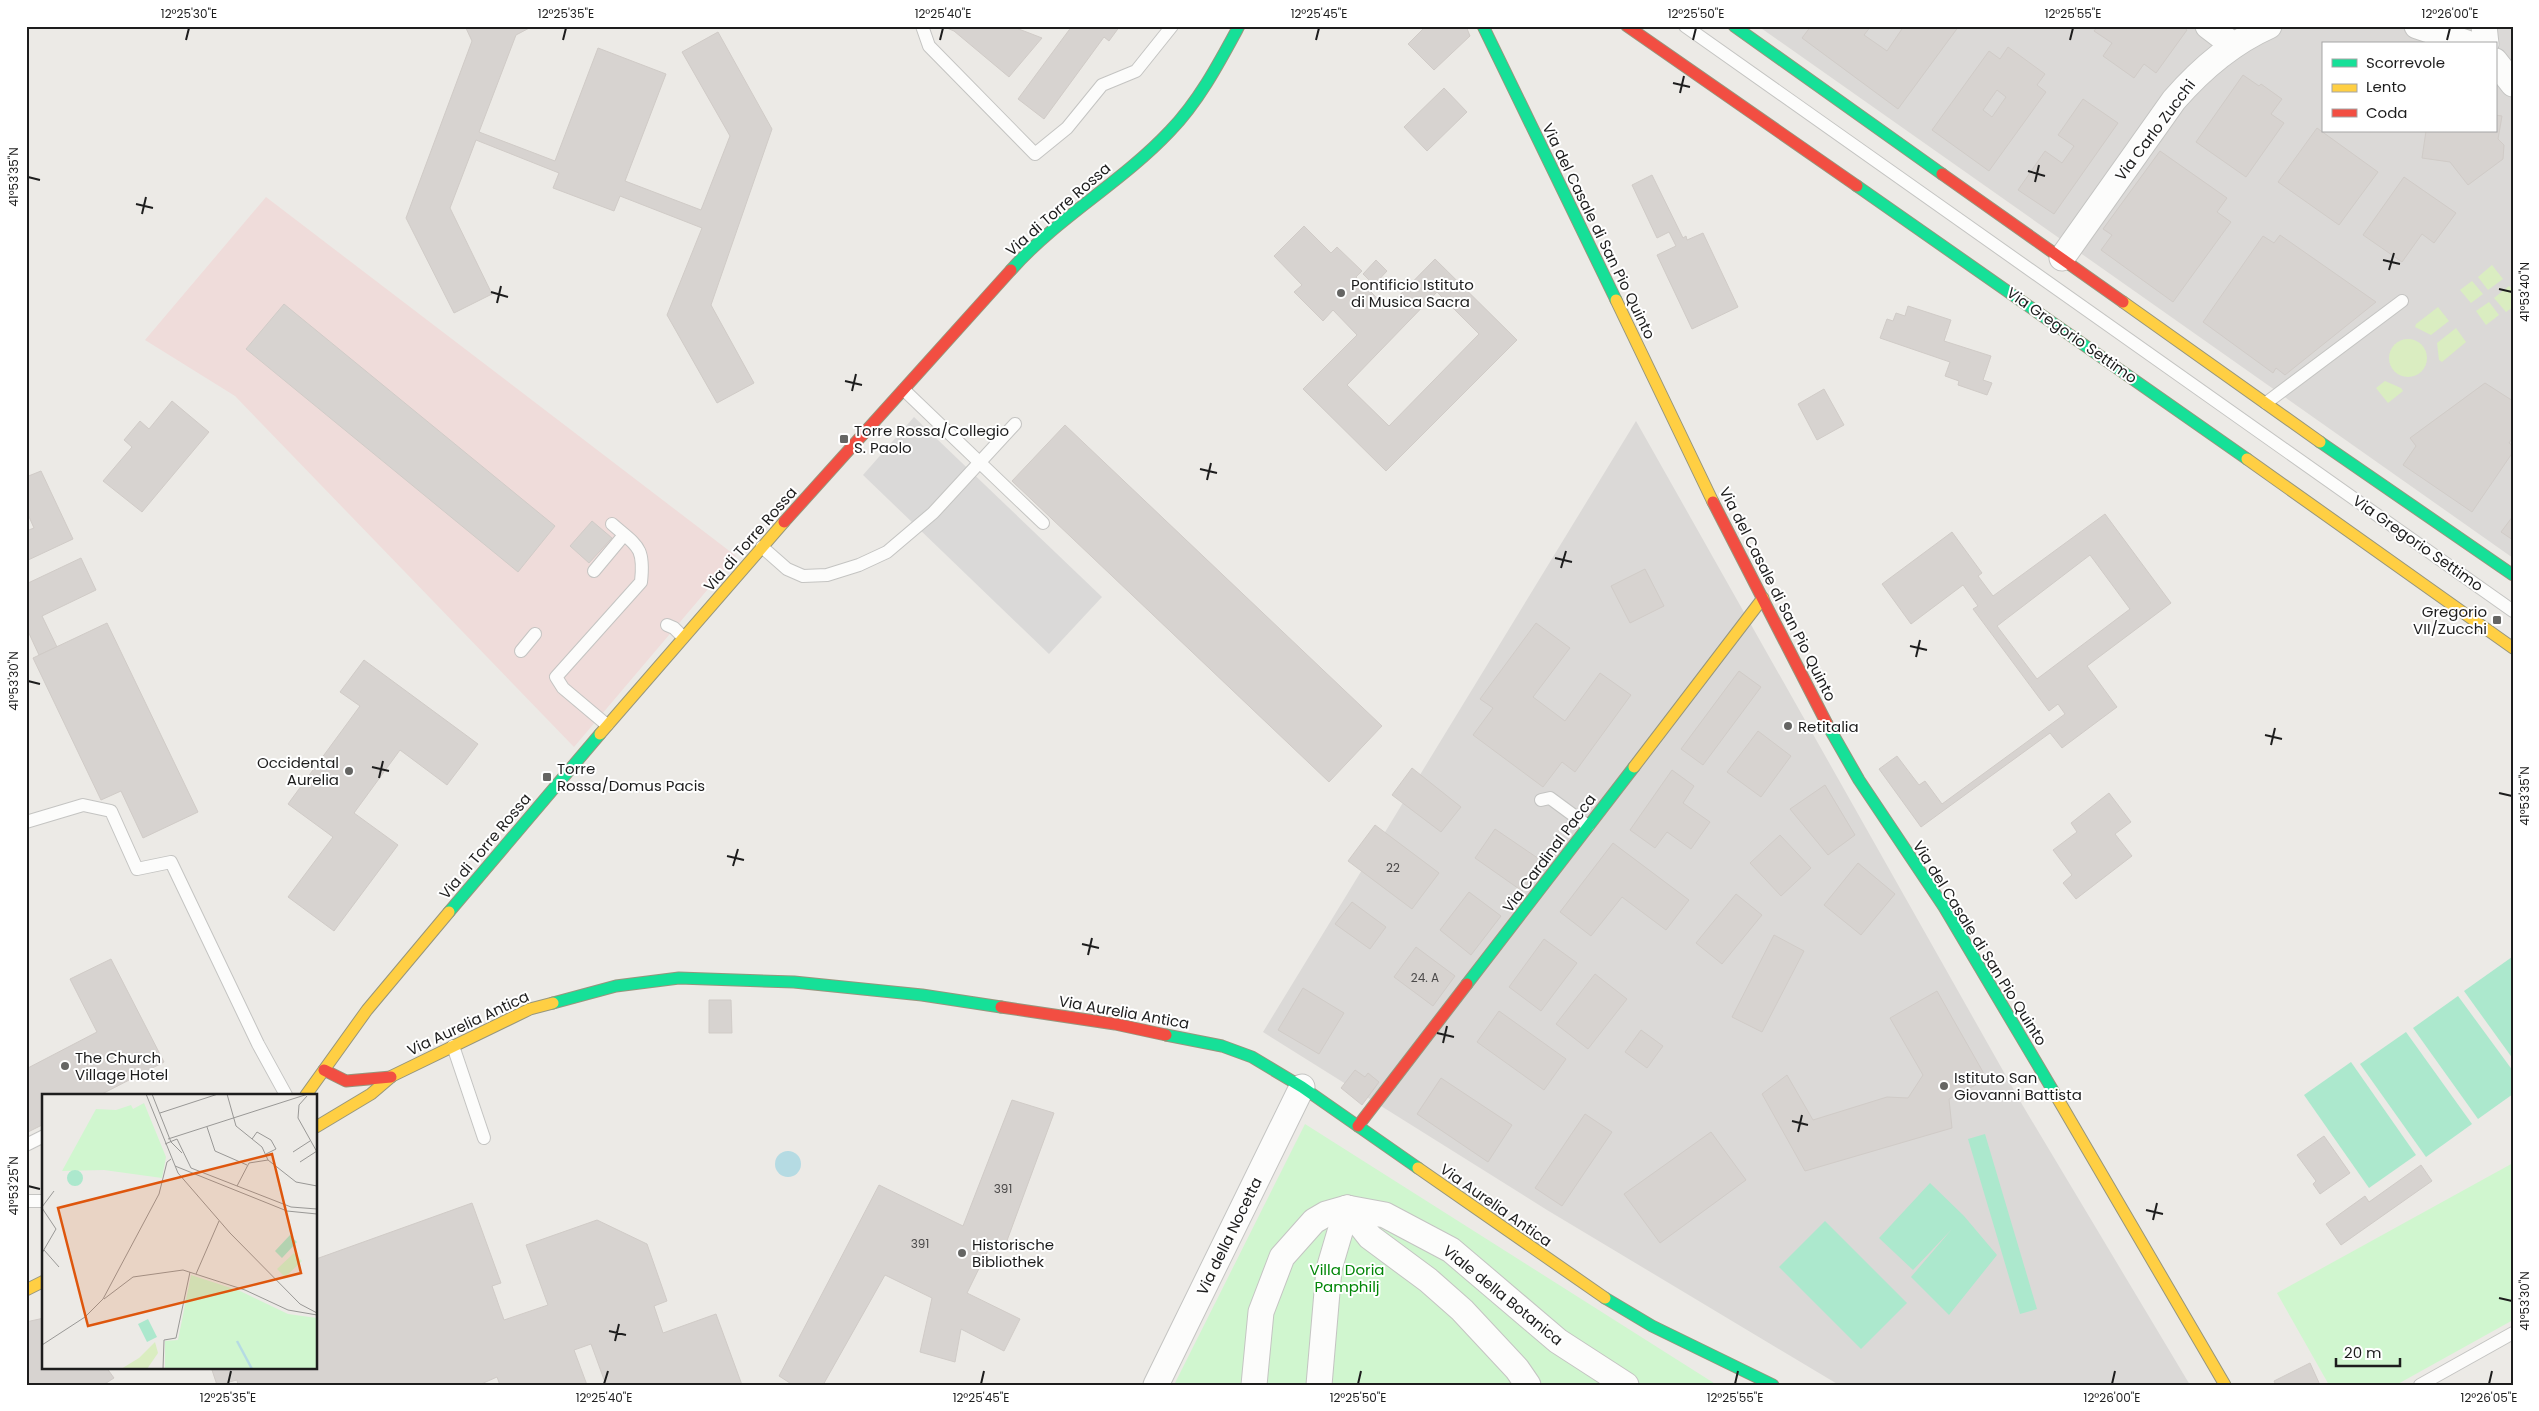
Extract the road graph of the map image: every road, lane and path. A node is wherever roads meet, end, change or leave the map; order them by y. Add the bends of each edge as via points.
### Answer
1 (922, 26) edge
2 (1172, 26) edge
3 (1240, 26) edge
4 (1627, 26) edge
5 (1685, 26) edge
6 (1734, 26) edge
7 (2208, 26) edge
8 (2269, 26) edge
9 (2417, 26) edge
10 (2484, 26) edge
11 (1485, 28) edge
12 (2464, 42) edge
13 (2486, 42) edge
14 (2233, 45) junction
15 (2496, 62) edge
16 (2513, 84) edge
17 (2062, 258) junction
18 (2402, 301) dead end
19 (904, 390) junction
20 (2266, 403) junction
21 (1015, 424) dead end
22 (979, 462) junction
23 (1043, 522) dead end
24 (612, 524) dead end
25 (624, 535) junction
26 (762, 547) junction
27 (594, 571) dead end
28 (2513, 575) edge
29 (1762, 598) junction
30 (2513, 611) edge
31 (666, 626) dead end
32 (535, 634) dead end
33 (684, 637) junction
34 (2513, 648) edge
35 (522, 651) dead end
36 (607, 725) junction
37 (1541, 800) dead end
38 (26, 822) edge
39 (1588, 826) junction
40 (453, 1046) junction
41 (324, 1070) junction
42 (392, 1076) junction
43 (1302, 1087) junction
44 (285, 1094) edge
45 (307, 1094) edge
46 (318, 1126) edge
47 (1358, 1126) junction
48 (42, 1137) edge
49 (484, 1138) dead end
50 (26, 1145) edge
51 (26, 1201) edge
52 (42, 1201) edge
53 (1347, 1208) junction
54 (42, 1282) edge
55 (26, 1290) edge
56 (2513, 1334) edge
57 (1156, 1385) edge
58 (1254, 1385) edge
59 (1319, 1385) edge
60 (1528, 1385) edge
61 (1626, 1385) edge
62 (1773, 1385) edge
63 (2225, 1385) edge
64 (2420, 1385) edge

1 - 2 lane via 929,46 1035,154 1067,128 1102,85 1136,71
3 - 19 main road, Via di Torre Rossa via 1207,80 1170,130 1032,248
4 - 34 main road, Via Gregorio Settimo via 2106,359
5 - 30 lane, Via Gregorio Settimo
6 - 17 main road, Via Gregorio Settimo
7 - 14 street
8 - 14 street, Via Carlo Zucchi
9 - 12 street
10 - 13 street
11 - 29 main road, Via del Casale di San Pio Quinto
14 - 17 street, Via Carlo Zucchi via 2207,65 2174,100
15 - 16 street
17 - 20 main road, Via Gregorio Settimo
18 - 20 lane
19 - 22 lane
19 - 26 main road, Via di Torre Rossa
20 - 28 main road, Via Gregorio Settimo
21 - 22 lane
22 - 23 lane
22 - 26 lane via 925,519 887,552 859,565 827,575 803,576 786,569
24 - 25 lane
25 - 27 lane
25 - 36 lane via 641,550 641,582 556,677 563,688
26 - 33 main road, Via di Torre Rossa
29 - 39 main road, Via Cardinal Pacca
29 - 63 main road, Via del Casale di San Pio Quinto via 1848,762 1944,907
31 - 33 lane
32 - 35 lane
33 - 36 main road, Via di Torre Rossa
36 - 41 main road, Via di Torre Rossa via 367,1010
37 - 39 lane via 1550,798
38 - 44 lane via 83,805 111,811 137,869 172,862 258,1044
39 - 47 main road, Via Cardinal Pacca
40 - 42 main road, Via Aurelia Antica
40 - 43 main road, Via Aurelia Antica via 530,1009 601,989 679,978 749,979 922,995 1160,1032 1236,1051
40 - 49 lane
41 - 42 main road, Via Aurelia Antica via 355,1082
41 - 45 main road, Via di Torre Rossa
42 - 46 main road, Via Aurelia Antica via 371,1094
43 - 47 main road, Via Aurelia Antica
43 - 57 street, Via della Nocetta
47 - 62 main road, Via Aurelia Antica via 1606,1299
48 - 50 lane
51 - 52 lane
53 - 58 street via 1314,1221 1282,1257 1261,1312
53 - 59 street via 1330,1269
53 - 60 street via 1370,1237 1462,1310
53 - 61 street, Viale della Botanica via 1376,1212 1450,1250 1558,1341
54 - 55 main road
56 - 64 lane

